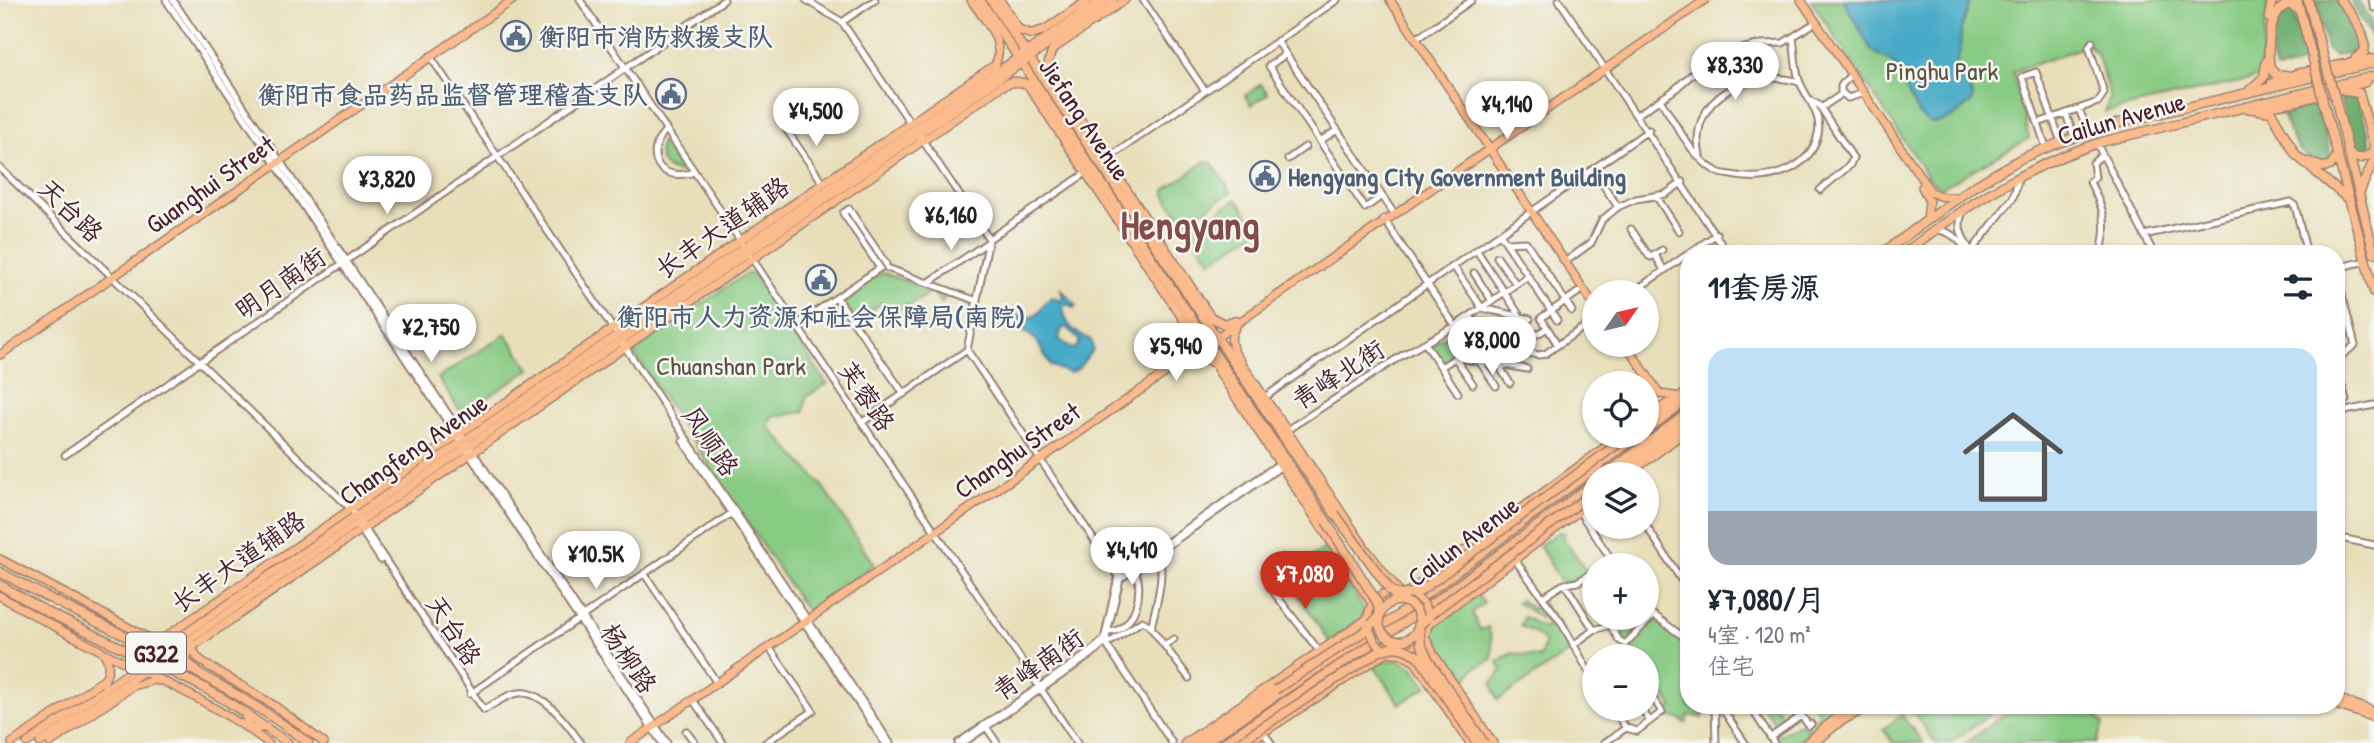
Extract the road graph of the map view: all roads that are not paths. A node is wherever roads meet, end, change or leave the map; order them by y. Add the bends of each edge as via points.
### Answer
1 (166, 0) edge
2 (173, 0) edge
3 (511, 0) edge
4 (578, 0) edge
5 (723, 0) edge
6 (806, 0) edge
7 (875, 0) edge
8 (971, 0) edge
9 (980, 0) edge
10 (991, 0) edge
11 (1000, 0) edge
12 (1113, 0) edge
13 (1125, 0) edge
14 (1143, 0) edge
15 (1337, 0) edge
16 (1390, 0) edge
17 (1396, 0) edge
18 (1472, 0) edge
19 (1561, 0) edge
20 (1700, 0) edge
21 (1705, 0) edge
22 (1799, 0) edge
23 (2272, 0) edge
24 (2297, 0) edge
25 (2340, 0) edge
26 (2346, 0) edge
27 (2372, 0) edge
28 (1095, 1) edge
29 (2310, 1) edge
30 (2374, 8) edge
31 (2300, 10) junction
32 (1098, 19) junction
33 (1083, 21) junction
34 (842, 22) junction
35 (1813, 24) junction
36 (1009, 26) junction
37 (1044, 30) joint
38 (1021, 32) junction
39 (1075, 35) junction
40 (1060, 36) junction
41 (1418, 37) junction
42 (1793, 38) junction
43 (1277, 41) junction
44 (2092, 42) dead end
45 (2374, 45) edge
46 (1052, 51) junction
47 (1286, 54) junction
48 (429, 57) junction
49 (1024, 57) junction
50 (2374, 60) edge
51 (2344, 63) junction
52 (996, 64) junction
53 (1606, 67) junction
54 (623, 69) junction
55 (2296, 74) junction
56 (1850, 76) junction
57 (988, 77) junction
58 (2374, 79) edge
59 (1800, 82) junction
60 (1027, 84) junction
61 (1002, 86) joint
62 (2110, 86) dead end
63 (1040, 89) junction
64 (2103, 89) junction
65 (1205, 91) junction
66 (2249, 91) junction
67 (1842, 94) junction
68 (1862, 94) junction
69 (2336, 95) junction
70 (2234, 97) junction
71 (1660, 100) junction
72 (1811, 101) junction
73 (2298, 101) junction
74 (1821, 108) junction
75 (2247, 108) junction
76 (2079, 109) junction
77 (2222, 112) junction
78 (1638, 114) junction
79 (2066, 114) junction
80 (2052, 118) junction
81 (2038, 123) junction
82 (786, 128) dead end
83 (1337, 130) junction
84 (917, 131) junction
85 (1648, 131) junction
86 (664, 132) junction
87 (2088, 132) junction
88 (2374, 135) edge
89 (2074, 137) junction
90 (1320, 141) junction
91 (2061, 142) junction
92 (2097, 144) junction
93 (1491, 146) junction
94 (1305, 147) dead end
95 (2046, 147) junction
96 (2349, 153) junction
97 (2102, 155) junction
98 (2338, 155) junction
99 (496, 157) junction
100 (1701, 158) junction
101 (1107, 159) junction
102 (1288, 159) dead end
103 (2374, 160) edge
104 (277, 162) junction
105 (0, 170) edge
106 (1593, 170) junction
107 (1089, 171) junction
108 (691, 173) junction
109 (1107, 175) junction
110 (2020, 175) junction
111 (1682, 183) junction
112 (825, 185) junction
113 (1820, 190) dead end
114 (2359, 193) junction
115 (1656, 196) junction
116 (1382, 197) junction
117 (1959, 197) junction
118 (2350, 202) junction
119 (1618, 207) junction
120 (1965, 207) junction
121 (2374, 210) edge
122 (1534, 211) junction
123 (1393, 212) junction
124 (2368, 217) edge
125 (1384, 220) junction
126 (1927, 220) junction
127 (1631, 229) dead end
128 (1935, 229) junction
129 (1679, 231) dead end
130 (1716, 234) junction
131 (2144, 234) junction
132 (1501, 235) junction
133 (1149, 237) junction
134 (989, 240) junction
135 (1162, 243) junction
136 (1506, 243) junction
137 (1700, 245) edge
138 (1723, 245) edge
139 (1893, 245) edge
140 (1915, 245) edge
141 (1964, 245) edge
142 (1967, 245) edge
143 (1976, 245) edge
144 (2103, 245) edge
145 (2150, 245) edge
146 (2305, 245) edge
147 (745, 250) junction
148 (1662, 250) dead end
149 (1477, 251) junction
150 (2374, 253) edge
151 (1655, 255) junction
152 (1497, 257) dead end
153 (1569, 259) junction
154 (1680, 259) edge
155 (1160, 261) junction
156 (2366, 261) junction
157 (344, 262) junction
158 (884, 267) junction
159 (1454, 267) junction
160 (2345, 267) edge
161 (1664, 270) junction
162 (1474, 273) dead end
163 (1153, 275) junction
164 (1528, 276) junction
165 (110, 277) junction
166 (1583, 280) edge
167 (1650, 280) edge
168 (928, 283) junction
169 (1516, 284) junction
170 (1428, 285) junction
171 (1582, 287) edge
172 (1582, 290) edge
173 (1504, 292) junction
174 (2374, 292) edge
175 (837, 298) junction
176 (1492, 300) junction
177 (976, 301) junction
178 (1565, 301) junction
179 (2345, 306) edge
180 (1482, 308) junction
181 (1197, 309) junction
182 (1572, 310) dead end
183 (1551, 311) junction
184 (1470, 316) junction
185 (1520, 317) junction
186 (1211, 318) junction
187 (1531, 318) dead end
188 (1557, 320) dead end
189 (1237, 322) junction
190 (797, 326) junction
191 (1455, 326) junction
192 (1547, 328) junction
193 (1582, 328) edge
194 (617, 339) junction
195 (1212, 339) junction
196 (1466, 342) junction
197 (1424, 343) junction
198 (1558, 345) junction
199 (1508, 349) junction
200 (967, 350) junction
201 (0, 353) edge
202 (2345, 354) edge
203 (1634, 357) edge
204 (1458, 358) junction
205 (1182, 360) junction
206 (1217, 360) junction
207 (1479, 361) junction
208 (199, 363) junction
209 (1504, 365) junction
210 (1441, 367) junction
211 (1527, 369) dead end
212 (1510, 383) dead end
213 (1473, 384) dead end
214 (1496, 386) dead end
215 (1458, 393) dead end
216 (904, 394) junction
217 (1680, 396) edge
218 (2345, 396) edge
219 (1265, 397) junction
220 (1680, 400) edge
221 (2346, 400) dead end
222 (1680, 401) edge
223 (2374, 405) edge
224 (1659, 411) edge
225 (2345, 412) edge
226 (1279, 418) joint
227 (1659, 419) edge
228 (1680, 419) edge
229 (864, 421) dead end
230 (1680, 428) edge
231 (1284, 432) junction
232 (1680, 436) edge
233 (465, 444) junction
234 (1604, 448) edge
235 (1612, 448) edge
236 (1622, 448) edge
237 (65, 455) dead end
238 (1040, 458) junction
239 (1622, 462) edge
240 (1634, 462) edge
241 (1645, 462) edge
242 (1283, 463) junction
243 (1582, 492) edge
244 (1582, 501) edge
245 (1582, 509) edge
246 (1579, 511) junction
247 (733, 513) junction
248 (356, 519) junction
249 (933, 532) junction
250 (1655, 539) edge
251 (2345, 539) edge
252 (2374, 545) edge
253 (1158, 552) junction
254 (1606, 553) edge
255 (1364, 556) junction
256 (0, 559) edge
257 (1515, 560) junction
258 (1353, 563) junction
259 (1134, 569) junction
260 (0, 572) edge
261 (644, 574) junction
262 (1119, 578) junction
263 (1680, 578) edge
264 (1582, 580) edge
265 (1565, 584) junction
266 (0, 585) edge
267 (1269, 586) dead end
268 (1394, 590) junction
269 (1413, 593) junction
270 (1373, 594) junction
271 (0, 596) edge
272 (1543, 597) junction
273 (1407, 603) junction
274 (1372, 604) junction
275 (1380, 615) junction
276 (581, 618) junction
277 (1430, 618) junction
278 (805, 620) junction
279 (1659, 620) edge
280 (1368, 625) junction
281 (1419, 626) junction
282 (1152, 627) junction
283 (200, 628) junction
284 (1612, 630) edge
285 (1639, 630) edge
286 (1594, 631) joint
287 (1108, 632) junction
288 (1680, 635) edge
289 (1174, 639) dead end
290 (157, 640) junction
291 (1393, 640) junction
292 (1423, 640) junction
293 (1105, 641) junction
294 (136, 643) junction
295 (1164, 645) junction
296 (1573, 645) junction
297 (192, 647) junction
298 (769, 647) junction
299 (1383, 651) junction
300 (103, 652) junction
301 (1320, 652) junction
302 (1399, 653) junction
303 (161, 655) junction
304 (1420, 658) junction
305 (1582, 660) edge
306 (150, 662) junction
307 (140, 670) junction
308 (1189, 678) dead end
309 (105, 679) junction
310 (208, 679) junction
311 (166, 682) junction
312 (716, 682) junction
313 (133, 686) junction
314 (1038, 689) junction
315 (1271, 690) junction
316 (113, 693) junction
317 (472, 693) junction
318 (96, 696) junction
319 (693, 700) junction
320 (2345, 701) edge
321 (2345, 708) edge
322 (2374, 710) edge
323 (245, 712) junction
324 (1716, 714) edge
325 (1726, 714) edge
326 (1755, 714) edge
327 (1843, 714) edge
328 (1855, 714) edge
329 (1801, 716) joint
330 (2374, 718) edge
331 (1621, 721) edge
332 (1650, 722) edge
333 (1811, 724) dead end
334 (653, 725) junction
335 (985, 726) junction
336 (265, 727) junction
337 (1626, 728) junction
338 (249, 729) junction
339 (687, 731) dead end
340 (1263, 732) junction
341 (1772, 740) edge
342 (12, 743) edge
343 (27, 743) edge
344 (40, 743) edge
345 (50, 743) edge
346 (268, 743) edge
347 (288, 743) edge
348 (308, 743) edge
349 (324, 743) edge
350 (581, 743) edge
351 (627, 743) edge
352 (665, 743) edge
353 (695, 743) edge
354 (723, 743) edge
355 (765, 743) edge
356 (887, 743) edge
357 (960, 743) edge
358 (997, 743) edge
359 (1075, 743) edge
360 (1172, 743) edge
361 (1185, 743) edge
362 (1194, 743) edge
363 (1204, 743) edge
364 (1223, 743) edge
365 (1238, 743) edge
366 (1247, 743) edge
367 (1271, 743) edge
368 (1470, 743) edge
369 (1477, 743) edge
370 (1484, 743) edge
371 (1493, 743) edge
372 (1604, 743) edge
373 (1716, 743) edge
374 (1745, 743) edge
375 (1806, 743) edge
376 (1814, 743) edge

1 - 104 street, 杨柳路
2 - 104 street, 杨柳路
3 - 48 main road, Guanghui Street
4 - 54 street, 芙蓉路
5 - 54 street, 明月南街
6 - 34 street
7 - 34 street
8 - 52 main road via 995,36 1000,50
9 - 49 highway, Jiefang Avenue
10 - 36 highway, Jiefang Avenue
11 - 38 main road
12 - 33 main road, Changfeng Avenue
13 - 32 main road
14 - 65 street
15 - 43 street
16 - 41 main road
17 - 41 main road
18 - 41 street
19 - 53 street
20 - 53 main road, Changhu Street
21 - 53 main road, Changhu Street
22 - 35 main road
22 - 56 main road
23 - 66 highway via 2266,69
24 - 31 highway
25 - 51 highway via 2366,46 2360,57
26 - 45 highway
27 - 30 street
28 - 37 main road
28 - 49 main road, Changfeng Avenue
29 - 69 highway, bridge
31 - 55 highway via 2289,4 2275,13 2269,61 2276,75
31 - 98 highway, bridge
32 - 33 main road
32 - 39 main road
33 - 39 main road
33 - 40 main road, Changfeng Avenue
34 - 84 street
35 - 42 street
35 - 56 main road
36 - 38 highway
36 - 49 highway, Jiefang Avenue
37 - 38 highway
39 - 46 main road
40 - 46 main road
40 - 49 main road, Changfeng Avenue
41 - 93 main road
42 - 59 street
42 - 71 street via 1720,54
43 - 47 street
43 - 65 street
44 - 64 street via 2089,47
46 - 101 main road via 1049,72
47 - 83 street
47 - 90 street via 1269,66
48 - 99 street, 风顺路
48 - 104 main road, Guanghui Street
49 - 57 main road, Changfeng Avenue
49 - 63 highway, Jiefang Avenue
49 - 84 main road, Changfeng Avenue
49 - 109 highway, Jiefang Avenue
50 - 51 highway, Cailun Avenue
50 - 70 highway, Cailun Avenue
51 - 55 highway, Cailun Avenue
52 - 57 main road
52 - 84 main road
53 - 78 street
53 - 85 street
53 - 93 main road, Changhu Street
54 - 86 street, 芙蓉路
54 - 99 street, 明月南街
54 - 147 street, 芙蓉路
55 - 66 highway, Cailun Avenue
56 - 67 street via 1841,86
56 - 68 main road
57 - 84 main road, Changfeng Avenue
58 - 69 highway
58 - 77 highway, Cailun Avenue
58 - 88 highway via 2362,92
59 - 72 street
59 - 100 street via 1763,78 1723,94 1700,122 1697,144
60 - 61 highway
60 - 63 highway
60 - 107 main road
61 - 84 main road
62 - 64 street
63 - 107 highway, Jiefang Avenue
64 - 76 street via 2098,102
65 - 101 street
66 - 70 highway, Cailun Avenue
67 - 68 street via 1848,98
67 - 74 street
68 - 117 main road via 1930,191 1936,196
68 - 126 main road via 1926,193
69 - 73 highway
69 - 96 highway
69 - 96 highway via 2359,93 2374,146 2372,153 2361,159
70 - 87 highway, Cailun Avenue
71 - 78 street
71 - 100 street
72 - 74 street
72 - 100 street via 1818,135 1800,161 1781,173 1751,179 1716,172
73 - 75 highway
73 - 98 highway via 2278,111 2293,146 2308,162 2321,167 2330,166
74 - 113 street via 1853,158
75 - 77 highway
75 - 118 highway via 2271,112 2296,155
76 - 79 street
76 - 87 street
77 - 92 highway, Cailun Avenue
78 - 85 street
79 - 80 street
79 - 89 street
80 - 81 street
80 - 81 street via 2036,72 2022,77
80 - 91 street
81 - 95 street
82 - 112 street
83 - 90 street
83 - 116 street
84 - 112 main road, Changfeng Avenue
84 - 134 street
84 - 147 main road, Changfeng Avenue
85 - 106 street
85 - 111 street
86 - 108 street, 芙蓉路
86 - 108 street via 655,148 661,168 673,175
87 - 89 highway, Cailun Avenue
89 - 91 highway, Cailun Avenue
90 - 116 street via 1365,208
91 - 95 highway, Cailun Avenue
92 - 97 street
92 - 110 highway, Cailun Avenue
93 - 122 main road
93 - 123 main road, Changhu Street
93 - 125 main road, Changhu Street
94 - 102 street
95 - 117 highway, Cailun Avenue
96 - 114 highway
97 - 131 street
97 - 144 street via 2093,163 2095,177 2090,182 2106,223
98 - 118 highway
99 - 157 street, 明月南街
99 - 194 street, 风顺路
101 - 109 highway
101 - 135 main road
103 - 114 highway
104 - 157 street, 杨柳路
104 - 165 main road, Guanghui Street
105 - 165 street, 天台路
106 - 119 street
106 - 122 street
107 - 134 street
107 - 155 highway, Jiefang Avenue
107 - 163 main road
108 - 147 street, 芙蓉路
109 - 133 highway, Jiefang Avenue
110 - 120 highway, Cailun Avenue
110 - 143 street via 2013,198
111 - 115 street
111 - 130 street
112 - 147 main road, Changfeng Avenue
114 - 124 highway
115 - 119 street
115 - 129 street
116 - 123 street
117 - 126 highway, Cailun Avenue
118 - 156 highway
119 - 153 street via 1602,220 1591,243
120 - 128 highway, Cailun Avenue
120 - 142 street via 1959,229
121 - 124 street
122 - 132 street
122 - 153 main road
122 - 171 main road
123 - 125 main road, Changhu Street
124 - 150 highway
125 - 170 street
125 - 189 main road, Changhu Street
126 - 139 highway, Cailun Avenue
127 - 151 street via 1649,256
128 - 140 highway, Cailun Avenue
128 - 141 street
130 - 137 street
130 - 138 street
131 - 145 street
131 - 146 street via 2291,202
132 - 136 street
132 - 149 street
133 - 135 highway
133 - 155 highway, Jiefang Avenue
134 - 168 street
134 - 177 street
135 - 155 highway
135 - 186 main road
136 - 164 street
136 - 178 street via 1526,242
147 - 190 street, 芙蓉路
147 - 194 main road, Changfeng Avenue
147 - 194 main road, 长丰大道辅路
147 - 249 street, 芙蓉路
148 - 151 street
149 - 159 street
149 - 173 street
151 - 161 street
152 - 169 street
153 - 166 main road
154 - 161 street
155 - 163 main road
155 - 181 highway, Jiefang Avenue
155 - 195 highway, Jiefang Avenue
156 - 160 street
156 - 174 highway
157 - 208 street, 明月南街
157 - 233 street, 杨柳路
158 - 158 street via 849,209 843,213
158 - 168 street
158 - 175 street
159 - 170 street
159 - 180 street
161 - 167 street
162 - 176 street
163 - 205 main road via 1190,330 1191,344
164 - 169 street, 青峰北街
164 - 183 street
165 - 201 main road, Guanghui Street
165 - 208 street, 天台路
168 - 177 street
169 - 173 street, 青峰北街
170 - 191 street
170 - 219 street
172 - 178 street
173 - 176 street, 青峰北街
173 - 185 street
175 - 190 street
175 - 216 street
176 - 180 street, 青峰北街
177 - 200 street
178 - 182 street
178 - 183 street
179 - 202 street via 2355,345
180 - 184 street, 青峰北街
180 - 185 street
181 - 186 highway
181 - 195 highway, Jiefang Avenue
183 - 188 street
183 - 192 street via 1541,318
184 - 191 street, 青峰北街
184 - 192 street via 1474,322 1538,334
185 - 187 street
186 - 189 highway via 1224,324
189 - 195 main road, Changhu Street
189 - 219 main road via 1230,344
190 - 249 street, 芙蓉路
191 - 196 street
191 - 197 street, 青峰北街
192 - 198 street
193 - 198 street
194 - 233 main road, Changfeng Avenue
194 - 233 main road, 长丰大道辅路
194 - 247 street, 风顺路
195 - 205 main road, Changhu Street
195 - 206 highway, Jiefang Avenue
195 - 231 highway, Jiefang Avenue
196 - 199 street
196 - 204 street
197 - 210 street
197 - 231 street, 青峰北街
198 - 199 street via 1545,354
199 - 209 street
200 - 216 street
200 - 238 street
203 - 217 main road via 1660,394
204 - 207 street
204 - 210 street
204 - 213 street
205 - 206 highway
205 - 238 main road, Changhu Street
206 - 242 highway, Jiefang Avenue
206 - 242 main road via 1217,369
207 - 209 street
207 - 214 street
208 - 237 street, 明月南街
208 - 248 street, 天台路
209 - 211 street
209 - 212 street via 1502,371
210 - 215 street
216 - 229 street
218 - 221 street
219 - 226 main road
220 - 224 highway
222 - 227 highway
223 - 225 street
226 - 231 highway
228 - 239 highway
230 - 240 highway
231 - 255 highway, Jiefang Avenue, bridge
231 - 268 main road
232 - 241 main road
233 - 248 main road, Changfeng Avenue
233 - 248 main road, 长丰大道辅路
233 - 276 street, 杨柳路
234 - 269 main road
235 - 269 highway, bridge
236 - 363 highway, Cailun Avenue via 1406,609
238 - 249 main road, Changhu Street
238 - 262 street
242 - 253 street
242 - 258 highway, Jiefang Avenue, bridge
242 - 262 street
242 - 274 main road
243 - 364 highway, Cailun Avenue via 1439,598
244 - 277 highway, bridge
245 - 246 main road
246 - 254 street
246 - 257 main road
247 - 261 street
247 - 278 street, 风顺路
248 - 283 main road, Changfeng Avenue
248 - 290 main road, 长丰大道辅路
248 - 297 main road, 长丰大道辅路
248 - 317 street, 天台路
249 - 278 main road, Changhu Street
249 - 314 street, 芙蓉路
250 - 263 street
251 - 252 street
253 - 259 street
253 - 282 street via 1161,578
255 - 258 highway, bridge via 1387,594 1385,600 1380,600
255 - 268 highway, Jiefang Avenue, bridge
256 - 290 main road
257 - 272 street
257 - 277 main road
258 - 270 highway, Jiefang Avenue, bridge
259 - 262 street
259 - 287 street via 1139,576 1132,617 1118,631
260 - 294 highway, G322
261 - 276 street
261 - 312 street
262 - 287 street, 青峰南街
262 - 293 street, 青峰南街
264 - 265 street
265 - 272 street
265 - 286 street
266 - 306 highway, G322
267 - 301 street
268 - 269 highway, bridge via 1401,595
268 - 273 highway, Jiefang Avenue, bridge via 1397,598
268 - 274 main road
269 - 277 highway, bridge
270 - 275 highway, Jiefang Avenue, bridge
270 - 280 highway, bridge via 1375,611
271 - 300 main road
272 - 296 street
273 - 275 highway, bridge via 1394,602
273 - 281 highway, bridge via 1417,611
274 - 280 main road
275 - 280 highway, bridge
275 - 291 highway, bridge via 1380,628
276 - 317 street
276 - 334 street, 杨柳路
277 - 281 highway, bridge
277 - 292 highway, bridge
278 - 298 main road, Changhu Street
278 - 312 main road, Changhu Street
278 - 356 street, 风顺路
279 - 288 street
280 - 299 highway, bridge via 1384,642
280 - 301 main road
280 - 315 highway, bridge
281 - 291 highway, bridge via 1410,638
281 - 292 highway, bridge
282 - 293 street via 1142,621
282 - 295 street
283 - 290 main road
283 - 297 main road
283 - 303 main road, Changfeng Avenue
284 - 285 street via 1625,644
286 - 296 street
287 - 293 street, 青峰南街
289 - 295 street
290 - 294 highway
291 - 304 highway, bridge
292 - 302 main road
292 - 370 highway, bridge via 1428,659
292 - 371 main road
293 - 314 street, 青峰南街
293 - 360 street
294 - 303 highway, G322
295 - 308 street
296 - 305 street
297 - 310 highway via 187,663
297 - 349 main road via 197,657
298 - 312 main road, Changhu Street
298 - 355 street via 813,710
299 - 302 main road
299 - 304 highway, bridge via 1396,646
299 - 340 main road
299 - 365 highway, bridge
300 - 307 main road
300 - 309 main road via 109,661
301 - 315 main road
302 - 368 main road via 1415,662
303 - 306 main road, Changfeng Avenue
303 - 310 highway, G322
304 - 369 highway, bridge
306 - 307 main road, Changfeng Avenue
306 - 323 highway, G322
307 - 311 main road
307 - 316 main road, Changfeng Avenue
307 - 318 main road, Changfeng Avenue
309 - 318 main road
309 - 342 main road
310 - 348 highway, G322
311 - 313 main road
311 - 338 main road
312 - 319 main road, Changhu Street
312 - 334 main road, Changhu Street
313 - 316 main road
313 - 345 main road
314 - 335 street, 青峰南街
314 - 359 street, 芙蓉路
315 - 361 main road
315 - 362 highway
316 - 344 main road, Changfeng Avenue
317 - 350 street via 484,710 520,692 534,696 566,722
318 - 343 main road, Changfeng Avenue
319 - 334 main road, Changhu Street
319 - 354 street
320 - 322 main road
321 - 330 main road
323 - 336 highway, G322
323 - 338 highway
324 - 373 street
325 - 374 street
326 - 341 street
327 - 375 main road
328 - 376 main road
329 - 333 street
329 - 341 street
331 - 337 street
332 - 337 street via 1637,731
334 - 351 main road, Changhu Street
334 - 352 street, 杨柳路
335 - 357 street, 青峰南街
335 - 358 street
336 - 338 highway
336 - 347 highway, G322
337 - 372 street
338 - 346 main road
339 - 353 street
340 - 366 main road
340 - 367 street

